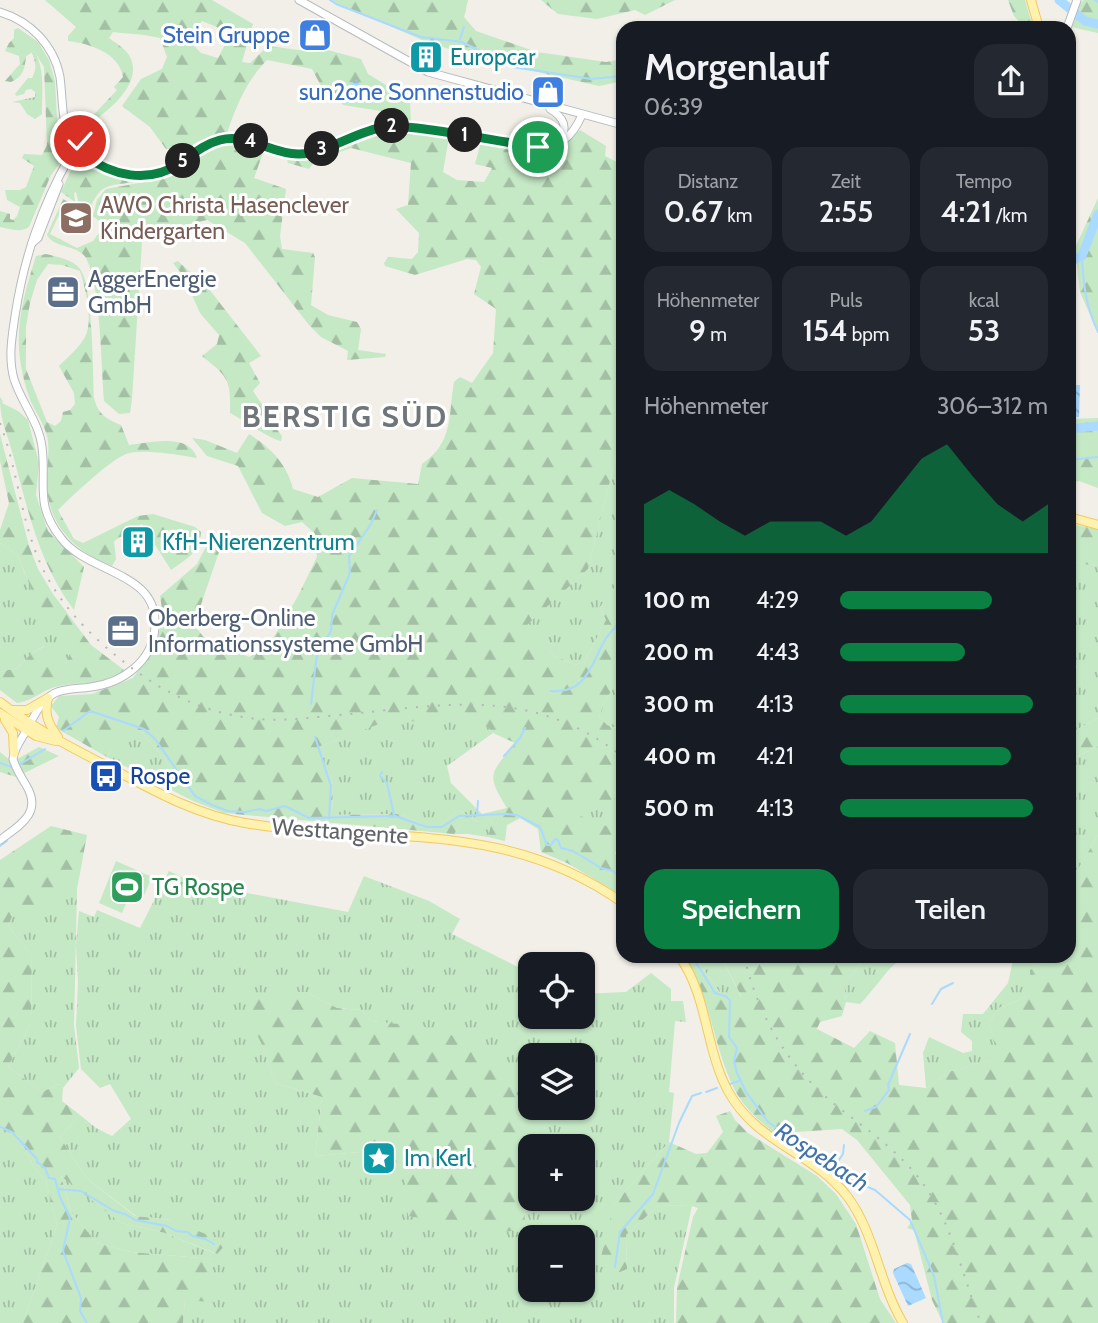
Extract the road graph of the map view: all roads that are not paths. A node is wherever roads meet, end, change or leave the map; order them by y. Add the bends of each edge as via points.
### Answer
1 (299, 0) edge
2 (1031, 0) edge
3 (1076, 2) edge
4 (0, 12) edge
5 (1037, 21) edge
6 (1069, 21) edge
7 (537, 103) junction
8 (582, 114) junction
9 (616, 123) edge
10 (71, 141) junction
11 (557, 144) junction
12 (84, 155) junction
13 (72, 157) junction
14 (1076, 519) edge
15 (1098, 525) edge
16 (48, 698) junction
17 (0, 702) edge
18 (10, 710) junction
19 (1, 714) edge
20 (28, 726) junction
21 (62, 743) junction
22 (14, 753) junction
23 (0, 840) edge
24 (616, 899) edge
25 (683, 963) edge
26 (903, 1323) edge

1 - 7 street via 428,72
2 - 5 main road
3 - 6 street
4 - 10 street via 29,26 49,47
7 - 8 street
7 - 11 street via 562,118 565,129
8 - 9 street
8 - 11 street via 570,134
10 - 12 street via 83,142
10 - 13 street via 67,147
11 - 12 street via 538,147 389,126 295,155 229,138 202,147 168,170 142,176 108,170
12 - 13 street
13 - 16 street via 32,243 10,349 14,379 42,446 41,483 48,517 73,551 136,583 150,601 155,627 145,657 126,675 109,684
14 - 15 main road
16 - 18 main road via 27,710
16 - 20 street
16 - 21 main road via 47,721
17 - 18 main road, Westtangente
18 - 20 main road, Westtangente
19 - 20 main road, Westtangente
19 - 22 main road via 13,733
20 - 21 main road, Westtangente
20 - 22 street
21 - 24 main road, Westtangente via 156,792 223,818 488,845 574,874
22 - 23 street via 16,767 32,795 32,808 23,822
25 - 26 main road via 693,980 728,1092 756,1128 824,1173 847,1196

